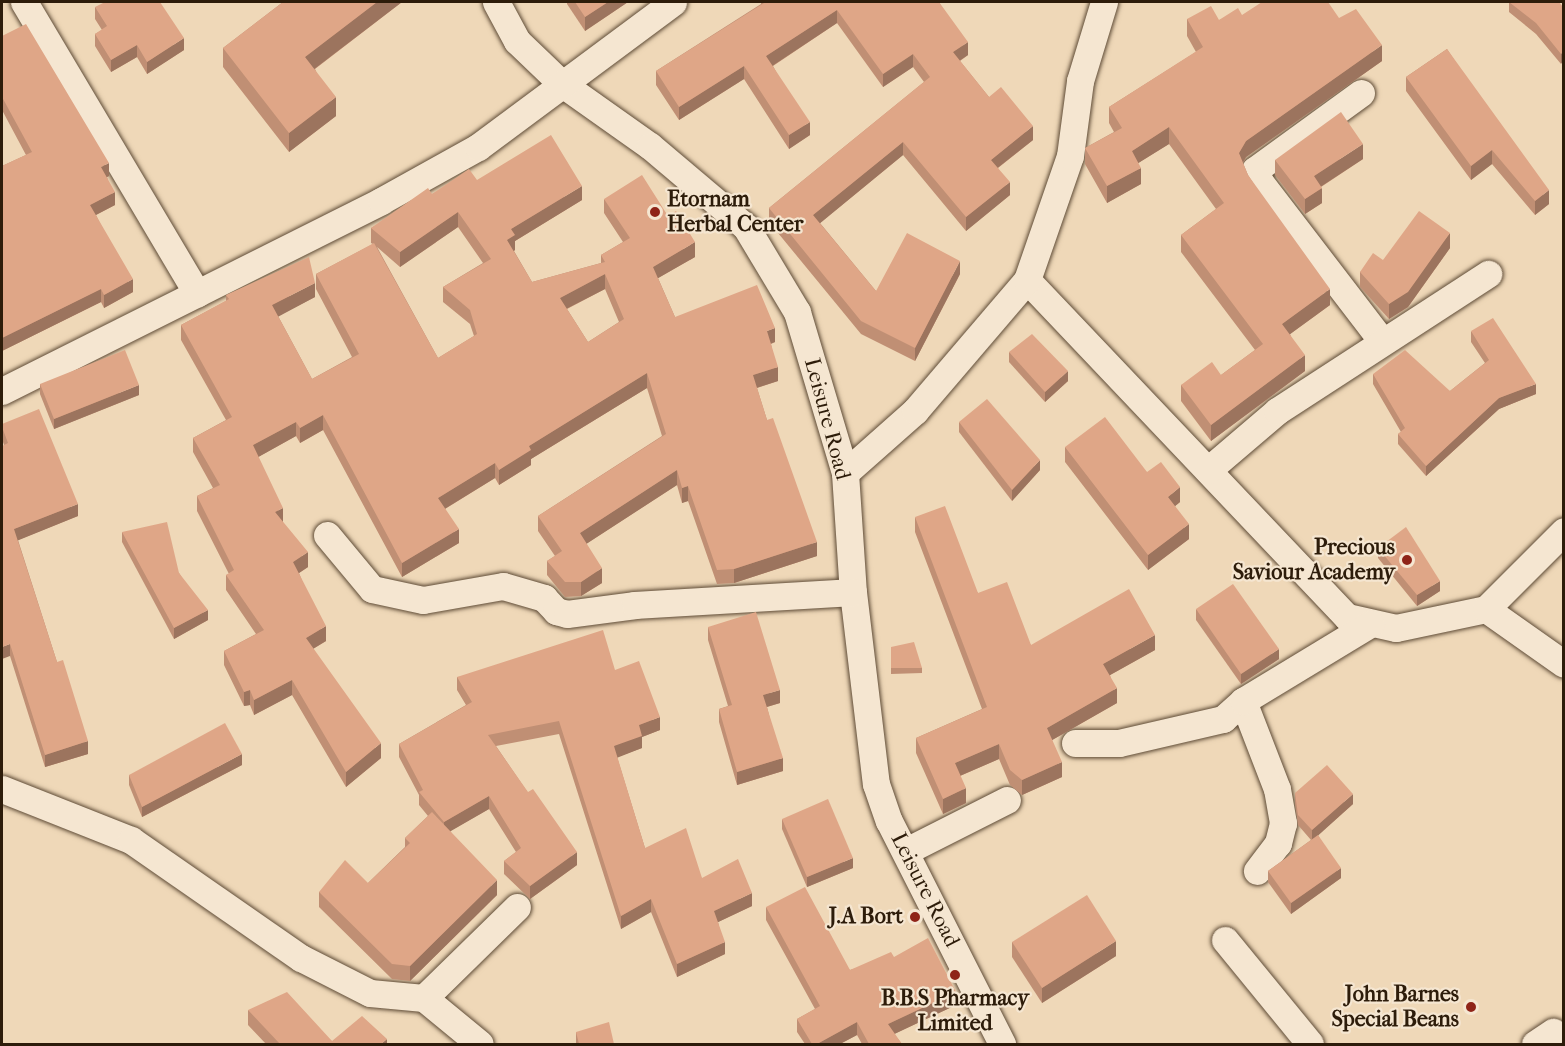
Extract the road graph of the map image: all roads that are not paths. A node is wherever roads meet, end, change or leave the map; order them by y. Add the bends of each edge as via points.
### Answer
1 (24, 2) edge
2 (496, 2) edge
3 (673, 2) edge
4 (1104, 2) edge
5 (561, 84) junction
6 (1361, 93) dead end
7 (1488, 274) dead end
8 (1027, 280) junction
9 (197, 293) junction
10 (1382, 341) junction
11 (2, 391) edge
12 (1208, 470) junction
13 (845, 473) junction
14 (1563, 531) edge
15 (327, 536) dead end
16 (853, 592) junction
17 (1486, 609) junction
18 (1370, 624) junction
19 (1563, 664) edge
20 (1243, 701) junction
21 (1075, 743) dead end
22 (2, 789) edge
23 (1007, 800) dead end
24 (906, 851) junction
25 (1257, 871) dead end
26 (517, 907) dead end
27 (1225, 940) dead end
28 (424, 998) junction
29 (480, 1044) edge
30 (1002, 1044) edge
31 (1310, 1044) edge

1 - 9 street
2 - 5 street, Leisure Road via 517,41
3 - 5 street
4 - 8 street via 1080,81 1070,156
5 - 9 street via 478,147 381,201
5 - 13 street, Leisure Road via 650,146 746,227 797,312
6 - 10 street via 1255,170 1260,182
7 - 10 street via 1448,304
8 - 12 street
8 - 13 street via 915,411
9 - 11 street
10 - 12 street via 1277,411
12 - 18 street via 1338,612
13 - 16 street, Leisure Road
14 - 17 street
15 - 16 street via 372,589 423,600 503,586 544,598 556,611 567,614 635,605
16 - 24 street, Leisure Road via 876,784
17 - 18 street via 1396,628
17 - 19 street
18 - 20 street
20 - 21 street via 1223,719 1191,729 1119,743
20 - 25 street via 1277,789 1283,823 1278,843
22 - 28 street via 131,840 301,958 370,993
23 - 24 street
24 - 30 street, Leisure Road
26 - 28 street
27 - 31 street
28 - 29 street

